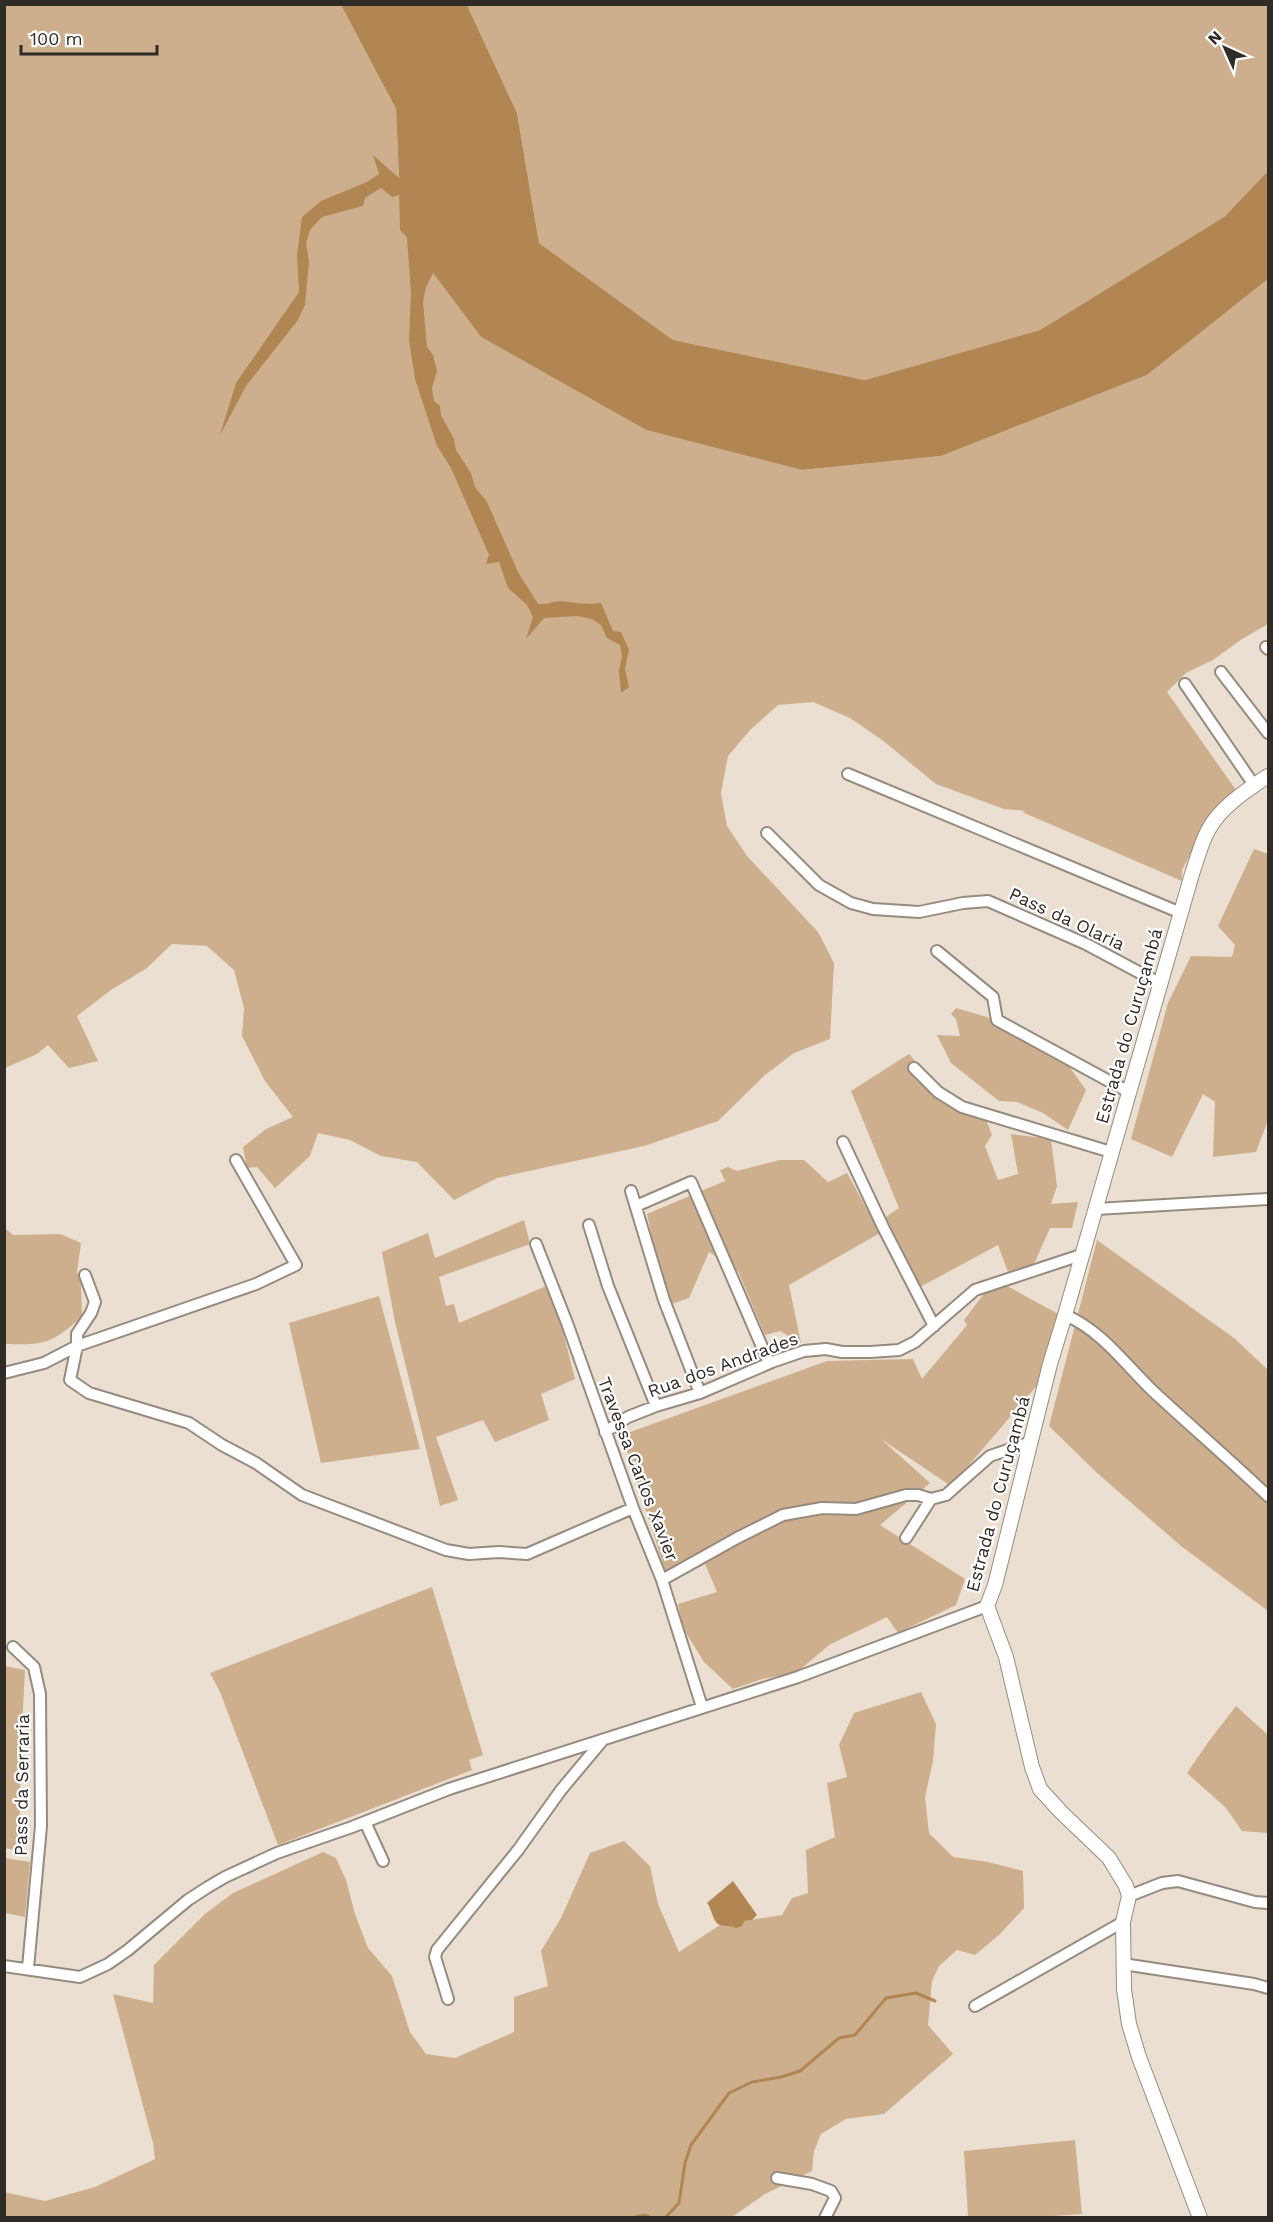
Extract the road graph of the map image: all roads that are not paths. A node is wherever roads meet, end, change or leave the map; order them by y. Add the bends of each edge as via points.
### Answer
1 (1221, 672) dead end
2 (1185, 684) dead end
3 (1269, 733) edge
4 (848, 774) dead end
5 (1269, 776) edge
6 (1254, 785) junction
7 (767, 833) dead end
8 (1181, 913) junction
9 (936, 951) dead end
10 (1161, 984) junction
11 (914, 1068) dead end
12 (1129, 1092) junction
13 (843, 1142) dead end
14 (1111, 1152) junction
15 (236, 1160) dead end
16 (631, 1191) dead end
17 (1269, 1199) edge
18 (636, 1206) junction
19 (1096, 1209) junction
20 (589, 1226) dead end
21 (536, 1244) dead end
22 (1082, 1255) junction
23 (85, 1275) dead end
24 (1065, 1316) junction
25 (934, 1326) junction
26 (77, 1346) junction
27 (769, 1363) junction
28 (4, 1373) edge
29 (700, 1393) junction
30 (656, 1406) junction
31 (605, 1432) junction
32 (1031, 1442) junction
33 (1269, 1496) edge
34 (931, 1499) junction
35 (633, 1508) junction
36 (906, 1538) dead end
37 (662, 1580) junction
38 (987, 1606) junction
39 (13, 1647) dead end
40 (702, 1707) junction
41 (602, 1741) junction
42 (365, 1822) junction
43 (383, 1861) dead end
44 (1129, 1896) junction
45 (1269, 1903) edge
46 (1124, 1922) junction
47 (1123, 1964) junction
48 (4, 1966) edge
49 (28, 1968) junction
50 (1269, 1988) edge
51 (448, 1999) dead end
52 (975, 2006) dead end
53 (777, 2178) dead end
54 (825, 2217) edge
55 (1200, 2217) edge

1 - 3 street
2 - 6 street
4 - 8 street
5 - 6 street, Estrada do Curuçambá
6 - 8 street, Estrada do Curuçambá via 1213,822 1199,852
7 - 10 street, Pass da Olaria via 819,885 851,903 873,909 919,912 988,901 1086,944
8 - 10 street, Estrada do Curuçambá
9 - 12 street via 993,997 997,1020
10 - 12 street, Estrada do Curuçambá
11 - 14 street via 938,1092 962,1107
12 - 14 street, Estrada do Curuçambá
13 - 25 street
14 - 19 street, Estrada do Curuçambá
15 - 26 street via 296,1265 256,1284
16 - 18 street
17 - 19 street
18 - 27 street via 691,1182
18 - 29 street via 664,1300
19 - 22 street, Estrada do Curuçambá
20 - 30 street via 608,1286
21 - 31 street, Travessa Carlos Xavier
22 - 24 street, Estrada do Curuçambá
22 - 25 street, Rua dos Andrades via 975,1290
23 - 26 street via 96,1302 77,1334
24 - 32 street, Estrada do Curuçambá
24 - 33 street via 1089,1328
25 - 27 street, Rua dos Andrades via 898,1350 804,1351
26 - 28 street via 44,1364
26 - 35 street via 70,1380 89,1393 189,1423 302,1495 446,1550 527,1554
27 - 29 street, Rua dos Andrades
29 - 30 street, Rua dos Andrades
30 - 31 street, Rua dos Andrades
31 - 35 street, Travessa Carlos Xavier
32 - 34 street via 990,1456 955,1489
32 - 38 street, Estrada do Curuçambá
34 - 36 street
34 - 37 street via 906,1495 856,1509 822,1508 783,1515
35 - 37 street, Travessa Carlos Xavier
37 - 40 street, Travessa Carlos Xavier
38 - 40 street via 798,1677
38 - 44 street, Estrada do Curuçambá via 1006,1656 1040,1789 1109,1857
39 - 49 street, Pass da Serraria via 34,1667 40,1694 41,1826
40 - 41 street
41 - 42 street via 449,1789
41 - 51 street via 437,1950 435,1957
42 - 43 street
42 - 49 street via 277,1853 225,1877 188,1900 108,1964 80,1977
44 - 45 street via 1178,1881
44 - 46 street
46 - 47 street
46 - 52 street
47 - 50 street
47 - 55 street via 1132,2035
48 - 49 street
53 - 54 street via 831,2191 835,2198

